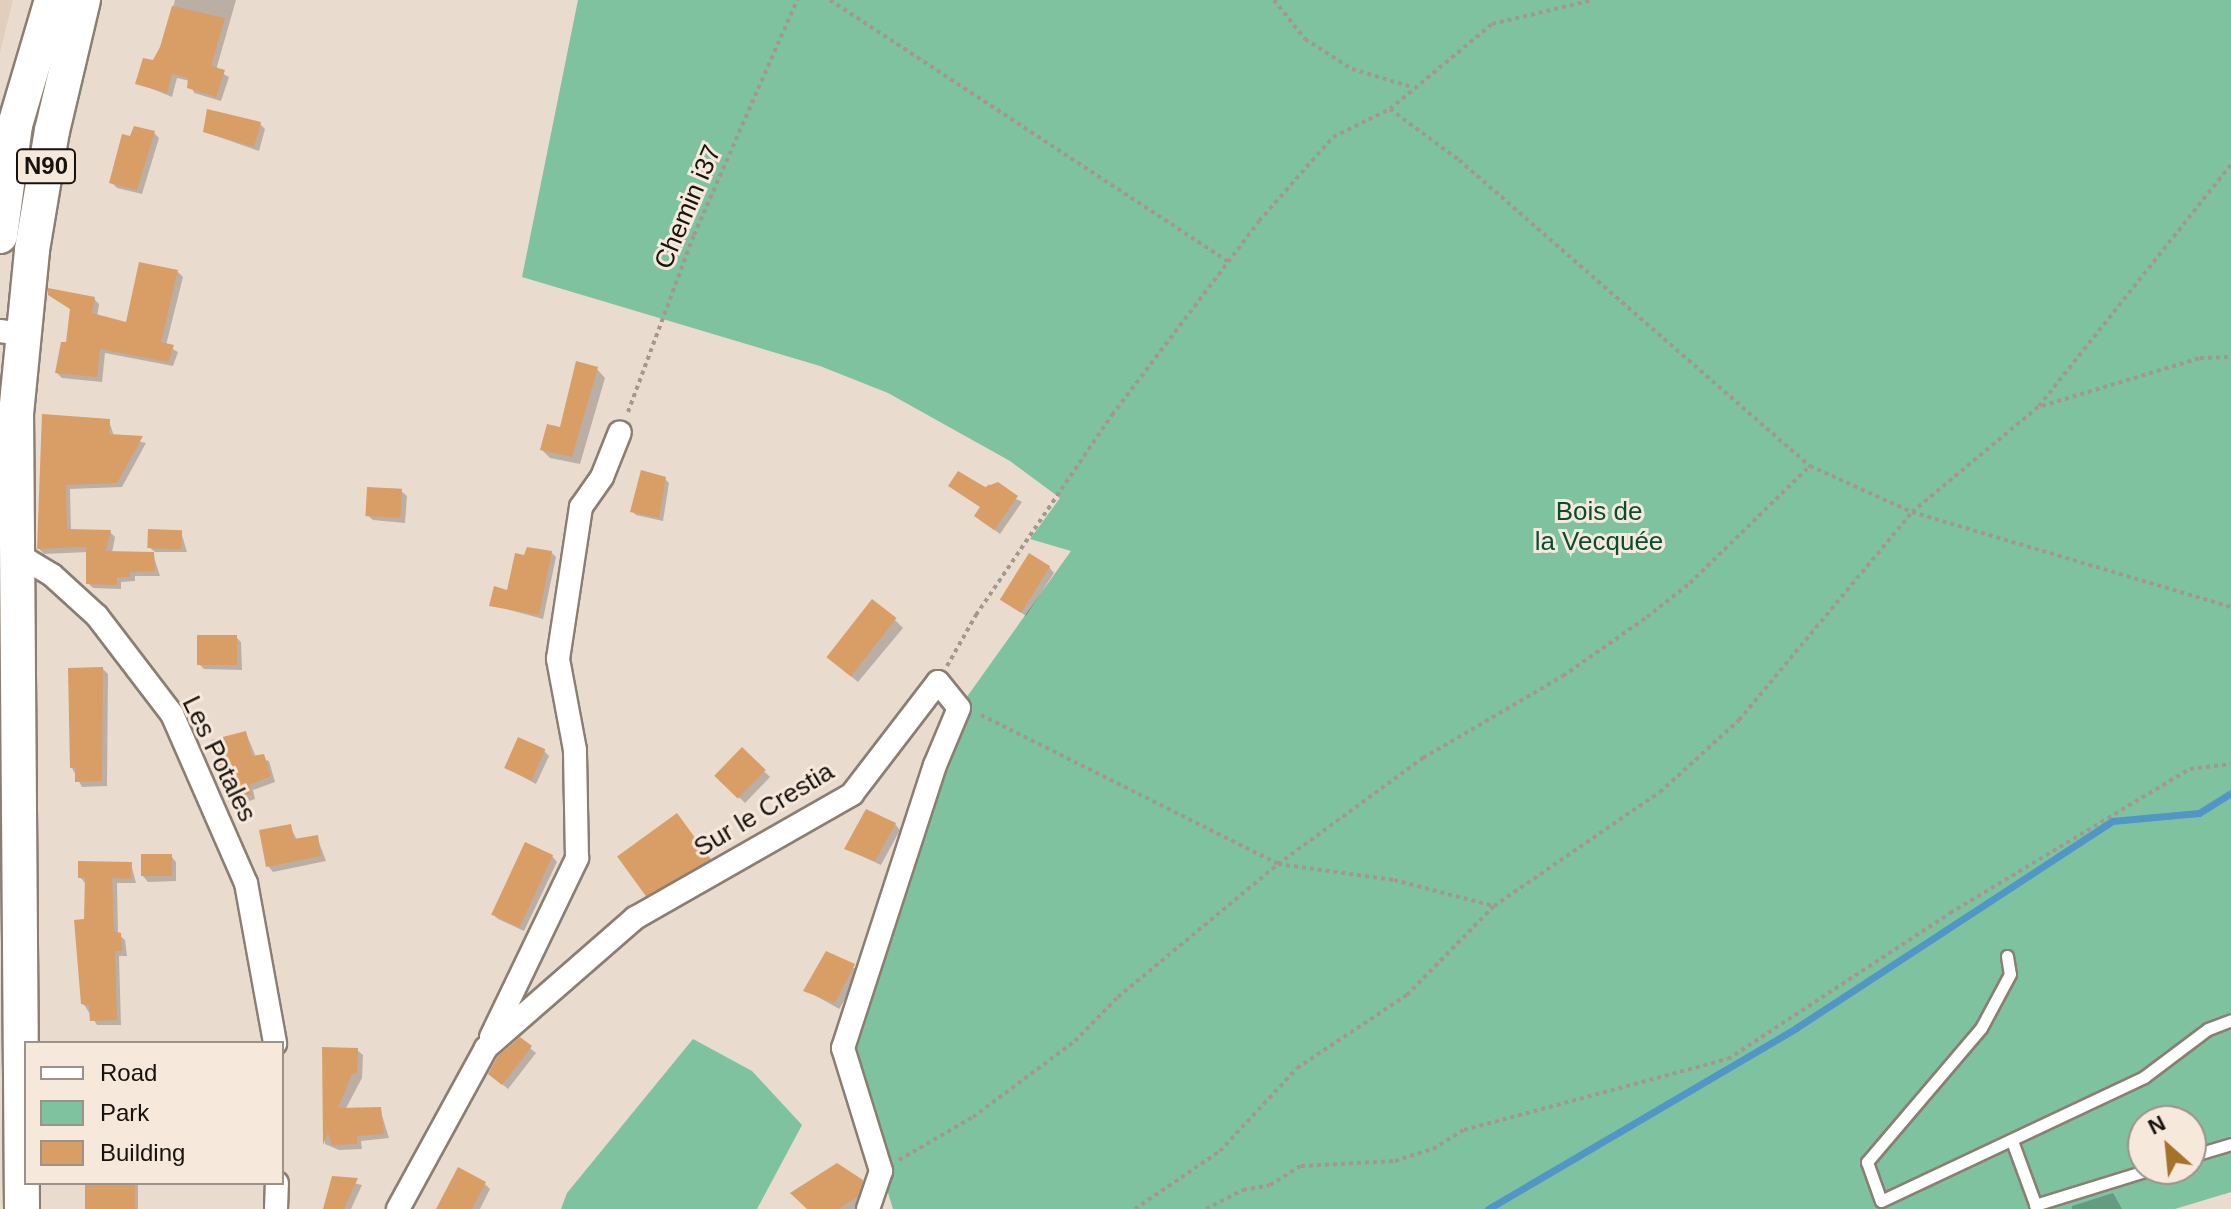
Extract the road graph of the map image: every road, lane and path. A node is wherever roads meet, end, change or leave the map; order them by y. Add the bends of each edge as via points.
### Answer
1 (52, 0) edge
2 (83, 0) edge
3 (797, 0) edge
4 (830, 0) edge
5 (1274, 0) edge
6 (1593, 0) edge
7 (1412, 87) junction
8 (1390, 109) junction
9 (2231, 165) edge
10 (0, 236) edge
11 (1229, 262) junction
12 (10, 332) edge
13 (2231, 357) edge
14 (2039, 406) junction
15 (620, 432) joint
16 (1810, 466) junction
17 (1912, 512) junction
18 (17, 554) junction
19 (2231, 607) edge
20 (938, 682) junction
21 (959, 708) junction
22 (2231, 764) edge
23 (1278, 864) junction
24 (1494, 906) junction
25 (2007, 956) dead end
26 (2231, 1020) edge
27 (275, 1041) edge
28 (486, 1048) junction
29 (11, 1121) edge
30 (2012, 1141) junction
31 (2231, 1144) edge
32 (2207, 1151) edge
33 (881, 1171) junction
34 (2127, 1177) edge
35 (277, 1185) edge
36 (2036, 1207) edge
37 (22, 1209) edge
38 (276, 1209) edge
39 (398, 1209) edge
40 (868, 1209) edge
41 (1135, 1209) edge
42 (1206, 1209) edge

1 - 10 main road, N90 via 15,125
2 - 12 main road, N90
3 - 15 path, Chemin i37 via 694,235
4 - 11 path
5 - 7 path via 1305,39 1352,69
6 - 7 path via 1492,24
7 - 8 path
8 - 11 path via 1333,137
8 - 16 path via 1459,160
9 - 14 path
11 - 20 path via 1112,415 976,615
12 - 18 main road, N90
13 - 14 path via 2200,358
14 - 17 path
15 - 28 street via 602,477 581,507 558,659 575,750 577,858
16 - 17 path
16 - 23 path via 1690,583 1647,617 1563,676 1423,758
17 - 19 path
17 - 24 path via 1739,720 1660,792
18 - 27 street, Les Potales via 52,575 97,616 172,714 246,883
18 - 29 main road, N90
20 - 21 street
20 - 28 street, Sur le Crestia via 852,794 635,918
21 - 23 path via 1003,722 1110,783
21 - 33 street via 935,765 843,1048
22 - 42 path via 2190,769 1950,913 1728,1059 1464,1130 1433,1149 1395,1161 1301,1166 1270,1185 1243,1190
23 - 24 path via 1394,880
23 - 33 path via 1129,986 1075,1041 973,1117
24 - 41 path via 1407,995 1297,1068 1220,1151
25 - 30 lane via 2010,974 1981,1028 1867,1162 1881,1201
26 - 30 lane via 2208,1029 2144,1077
28 - 39 street, Sur le Crestia
29 - 37 main road, N90
30 - 36 lane
31 - 32 lane
33 - 40 street
34 - 36 lane
35 - 38 street

